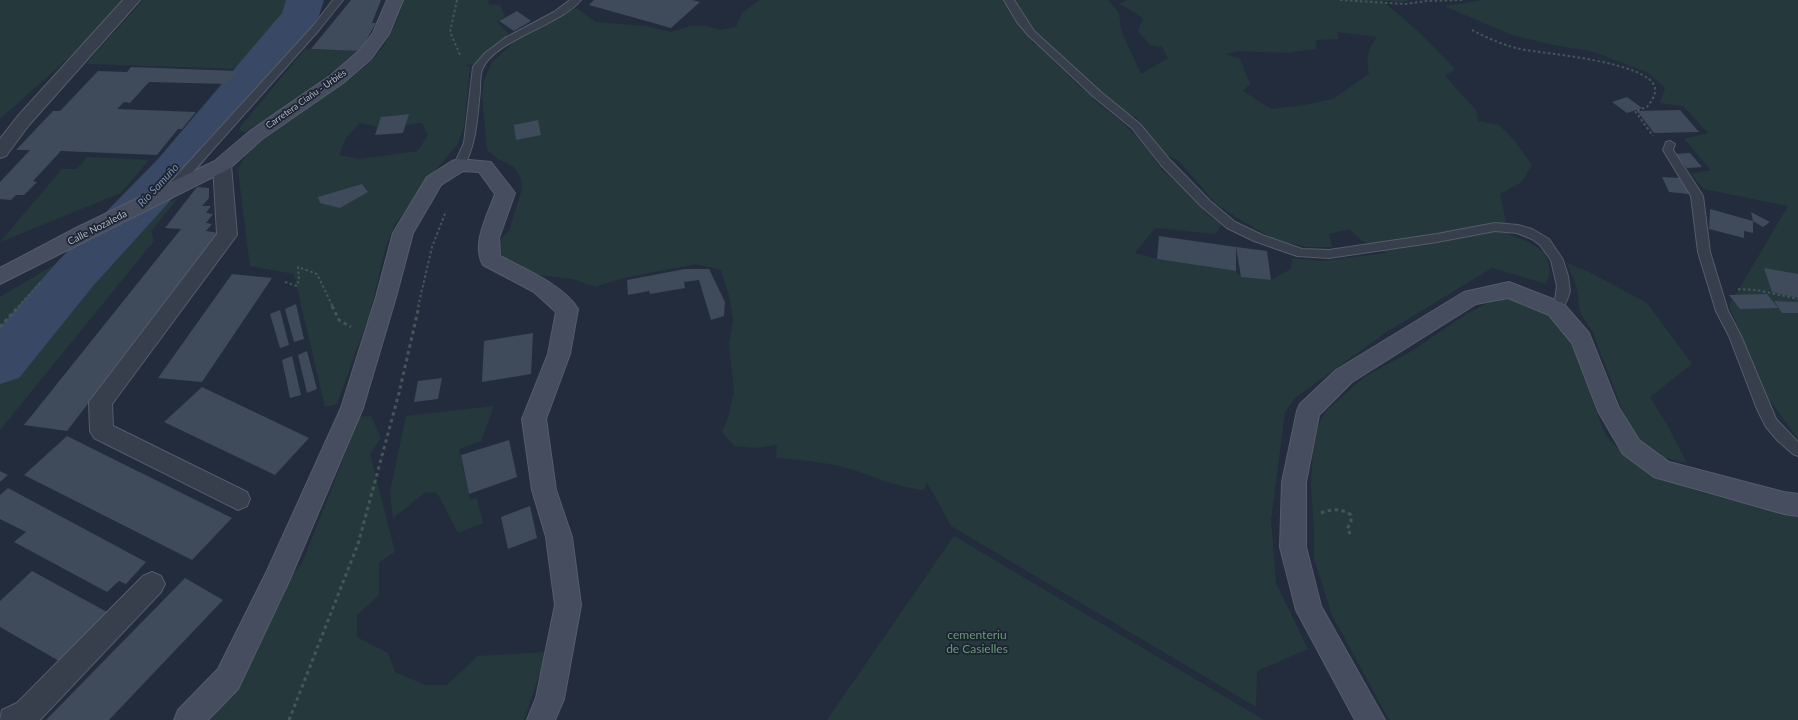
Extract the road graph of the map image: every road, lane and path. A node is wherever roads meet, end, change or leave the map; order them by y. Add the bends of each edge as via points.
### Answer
1 (132, 0) edge
2 (338, 0) edge
3 (395, 0) edge
4 (457, 0) edge
5 (576, 0) edge
6 (1009, 0) edge
7 (1340, 0) edge
8 (1464, 0) edge
9 (1472, 30) dead end
10 (477, 69) junction
11 (1670, 144) joint
12 (0, 152) edge
13 (228, 158) junction
14 (459, 165) junction
15 (170, 191) junction
16 (50, 250) junction
17 (0, 277) edge
18 (285, 282) dead end
19 (1715, 291) junction
20 (1798, 299) edge
21 (1556, 309) junction
22 (0, 328) edge
23 (374, 337) junction
24 (1798, 450) edge
25 (238, 499) dead end
26 (1798, 505) edge
27 (1293, 507) junction
28 (1352, 536) dead end
29 (152, 584) dead end
30 (12, 720) edge
31 (188, 720) edge
32 (289, 720) edge
33 (541, 720) edge
34 (1371, 720) edge

1 - 12 street via 23,121
2 - 15 lane
3 - 13 street, Carretera Ciañu - Urbiés via 381,34 365,55 338,79 256,135
4 - 10 path via 450,32 462,58
5 - 10 lane via 557,14 508,40 488,55
6 - 21 lane via 1022,22 1040,41 1098,95 1126,117 1189,187 1231,225 1301,253 1316,254 1346,253 1495,227 1526,231 1548,244 1558,263 1564,285 1564,298
7 - 8 path via 1405,4
9 - 11 path via 1494,41 1520,49 1629,68 1647,77 1654,84 1655,94 1647,107 1635,111 1655,138
10 - 14 lane via 469,143
11 - 19 lane via 1668,150 1697,196 1704,252
13 - 15 street, Calle Nozaleda
13 - 25 street via 227,235 100,402 102,432
14 - 23 street via 434,181 403,233
14 - 32 path via 451,196 432,247 399,392 358,544
14 - 33 street via 484,166 504,193 489,238 490,260 541,287 567,309 559,354 534,419 544,490 559,537 568,605 550,699
15 - 16 street, Calle Nozaleda
16 - 17 street, Calle Nozaleda
16 - 22 path via 60,261
18 - 23 path via 297,286 298,267 317,274 339,320
19 - 20 path via 1757,290
19 - 24 lane via 1722,311 1736,336 1764,409 1783,437
21 - 26 street via 1581,339 1609,411 1631,447 1662,470
21 - 27 street via 1510,290 1470,297 1344,376 1308,411 1294,482
23 - 31 street via 352,408 277,579 228,679
27 - 28 path via 1314,513 1345,510 1351,515 1351,522 1347,528
27 - 34 street via 1293,547 1309,610
29 - 30 street via 27,713

